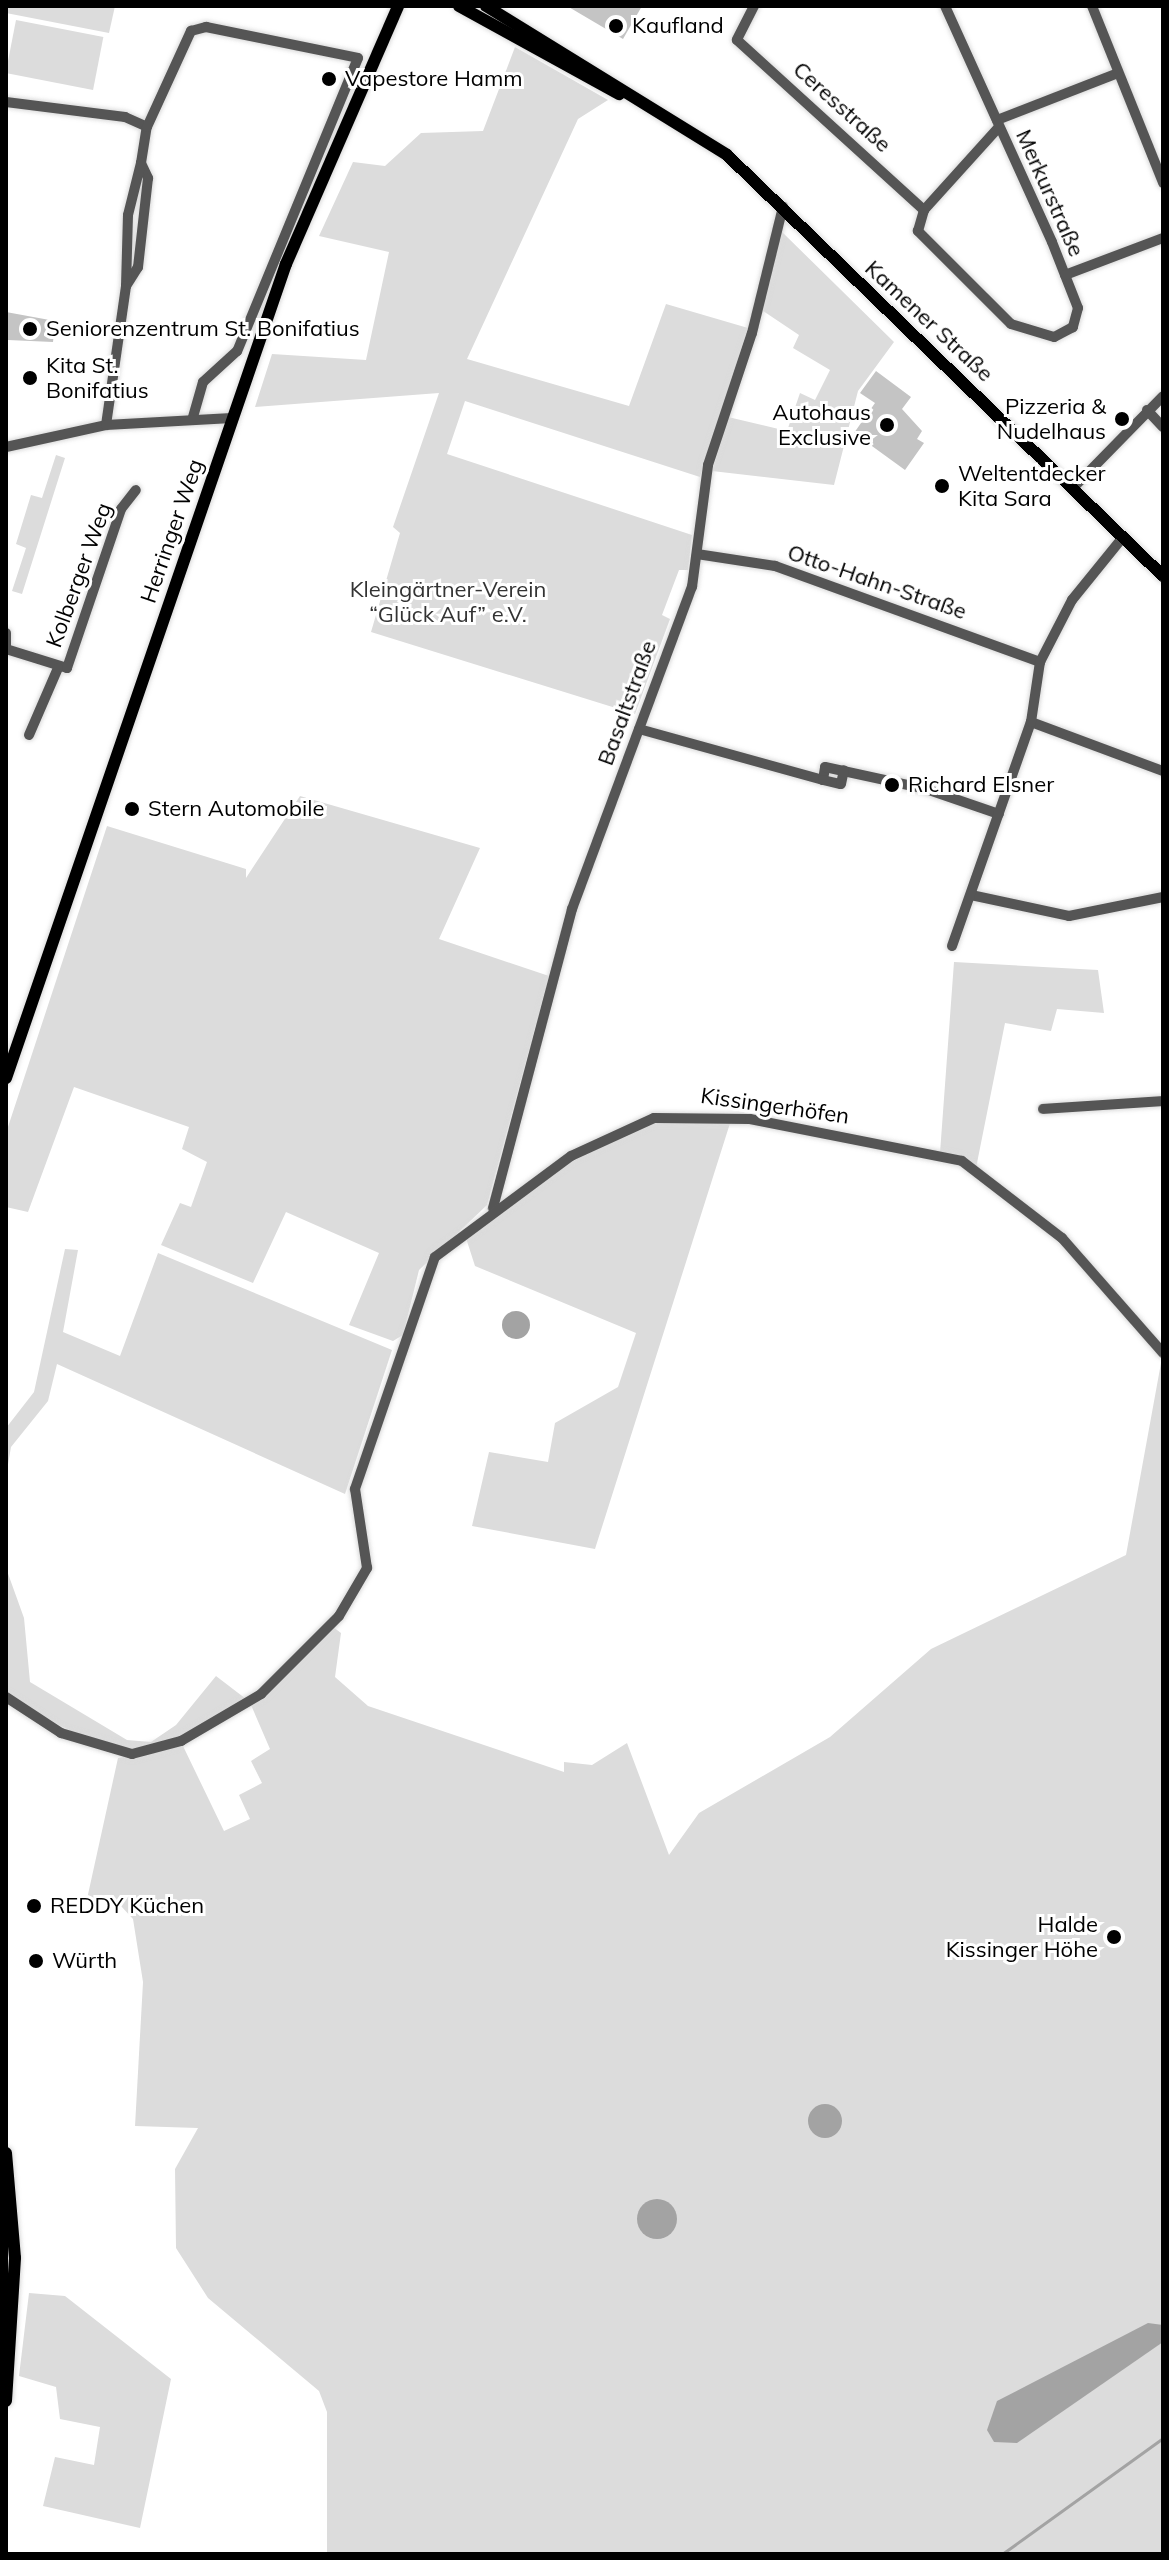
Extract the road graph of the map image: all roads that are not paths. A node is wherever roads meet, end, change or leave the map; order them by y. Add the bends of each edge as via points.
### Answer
1 (398, 6) edge
2 (459, 6) edge
3 (486, 6) edge
4 (754, 6) edge
5 (945, 6) edge
6 (1092, 6) edge
7 (1118, 73) junction
8 (6, 102) edge
9 (656, 109) junction
10 (998, 124) junction
11 (147, 127) junction
12 (1163, 183) edge
13 (783, 207) junction
14 (924, 210) junction
15 (1163, 238) edge
16 (1065, 275) junction
17 (1163, 396) edge
18 (1147, 410) junction
19 (193, 418) junction
20 (232, 418) junction
21 (106, 425) junction
22 (1163, 427) edge
23 (6, 447) edge
24 (1074, 487) junction
25 (136, 490) dead end
26 (1123, 537) junction
27 (697, 554) junction
28 (1163, 576) edge
29 (6, 633) edge
30 (6, 647) edge
31 (1040, 662) junction
32 (58, 668) junction
33 (1031, 722) junction
34 (639, 729) junction
35 (29, 735) dead end
36 (1163, 771) edge
37 (999, 814) junction
38 (971, 895) junction
39 (1163, 897) edge
40 (952, 946) dead end
41 (6, 1078) edge
42 (1163, 1101) edge
43 (1043, 1109) dead end
44 (493, 1209) junction
45 (1163, 1353) edge
46 (6, 1697) edge
47 (6, 2153) edge
48 (6, 2401) edge

1 - 20 main road, Herringer Weg via 305,215
2 - 9 main road, Kamener Straße
3 - 9 main road, Kamener Straße
4 - 14 street, Ceresstraße via 734,33
5 - 10 street, Merkurstraße
6 - 7 street
7 - 10 street
7 - 12 street
8 - 11 street via 125,117
9 - 13 main road, Kamener Straße via 727,155
10 - 14 street
10 - 16 street, Merkurstraße
11 - 19 street via 182,42 196,28 358,58 237,351 203,382
11 - 21 street via 128,215 126,286
13 - 24 main road, Kamener Straße
13 - 27 street, Basaltstraße via 752,333 708,465
14 - 16 street, Merkurstraße via 918,231 1030,336 1054,337 1073,327 1078,308
15 - 16 street, Merkurstraße
17 - 18 street
18 - 22 street
18 - 24 street
19 - 20 street
19 - 21 street
20 - 41 main road, Herringer Weg
21 - 23 street
24 - 26 main road, Kamener Straße
25 - 32 street, Kolberger Weg via 121,509 67,668
26 - 28 main road, Kamener Straße
26 - 31 street via 1072,600
27 - 31 street, Otto-Hahn-Straße via 775,566
27 - 34 street, Basaltstraße
29 - 30 street, Kolberger Weg
30 - 32 street, Kolberger Weg
31 - 33 street
32 - 35 street, Kolberger Weg
33 - 36 street
33 - 37 street
34 - 37 street via 823,780 825,767 844,770
34 - 44 street, Basaltstraße via 572,909
37 - 38 street
38 - 39 street via 1069,916
38 - 40 street
42 - 43 street via 1115,1110
44 - 45 street, Kissingerhöfen via 599,1140 671,1115 750,1119 940,1153 995,1180 1062,1238
44 - 46 street, Kissingerhöfen via 435,1257 423,1276 355,1489 354,1513 370,1554 355,1595 237,1709 181,1741 132,1754 61,1733
47 - 48 main road via 15,2258

